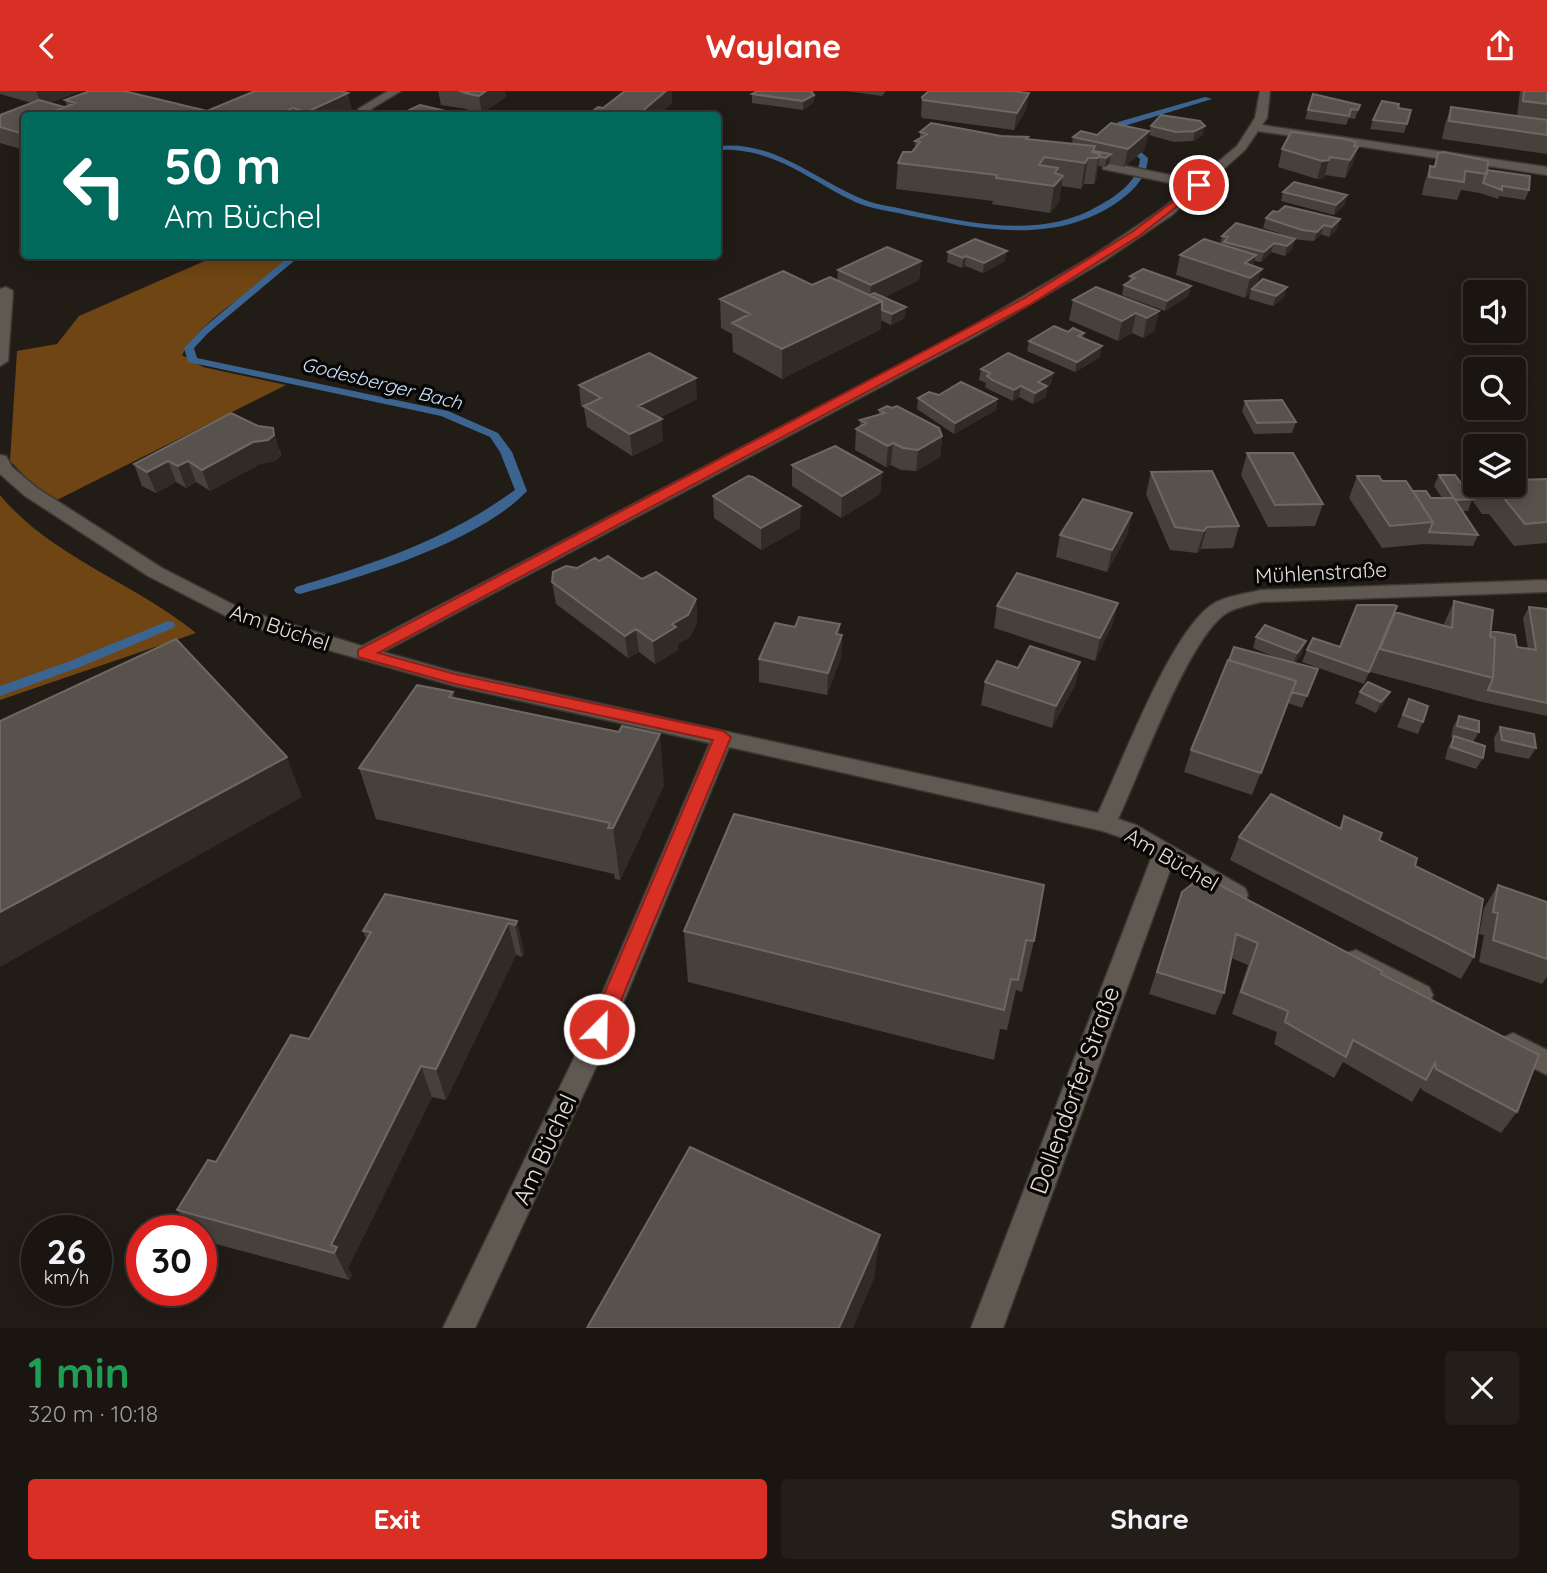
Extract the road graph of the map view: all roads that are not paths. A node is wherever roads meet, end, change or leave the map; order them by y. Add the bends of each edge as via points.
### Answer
1 (396, 91) edge
2 (1262, 91) edge
3 (368, 112) edge
4 (1255, 127) junction
5 (1107, 166) edge
6 (1547, 171) edge
7 (1199, 185) junction
8 (6, 291) dead end
9 (0, 361) edge
10 (0, 460) edge
11 (1547, 586) edge
12 (363, 654) junction
13 (723, 737) junction
14 (1105, 823) junction
15 (1165, 853) junction
16 (1260, 908) edge
17 (1332, 947) edge
18 (1439, 1005) edge
19 (1487, 1031) edge
20 (1547, 1063) edge
21 (459, 1328) edge
22 (987, 1328) edge

1 - 3 street via 364,109
2 - 4 street via 1264,108
4 - 6 street
4 - 7 street via 1241,148
5 - 7 street
7 - 12 street via 1108,252 1016,308
8 - 9 street
10 - 12 street, Am Büchel via 31,492 178,585 235,613
11 - 14 street, Mühlenstraße via 1286,594 1228,604 1205,620 1187,644
12 - 13 street, Am Büchel via 455,679
13 - 14 street, Am Büchel
13 - 21 street, Am Büchel via 589,1054
14 - 15 street, Am Büchel
15 - 16 street, Am Büchel
15 - 22 street, Dollendorfer Straße
17 - 18 street
19 - 20 street

